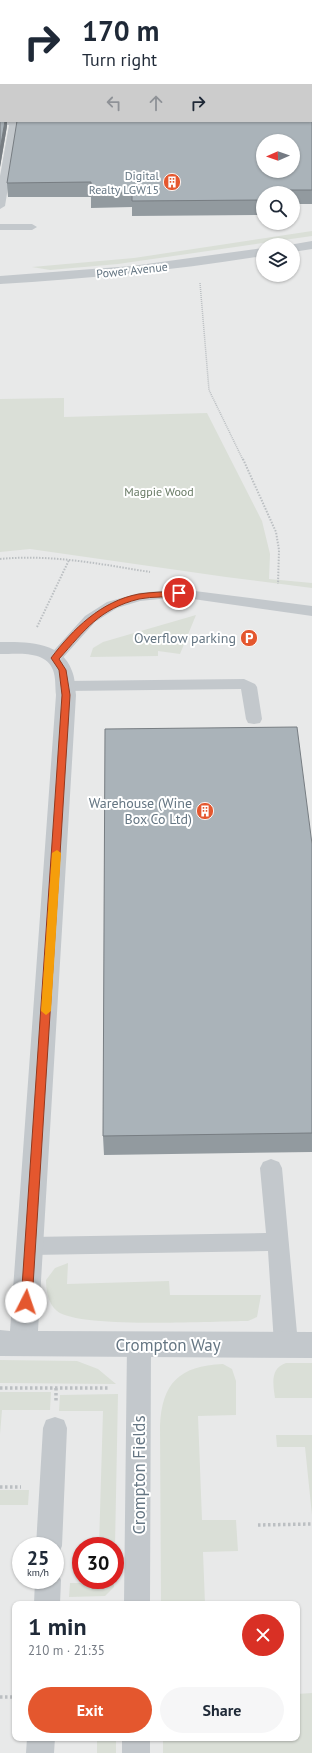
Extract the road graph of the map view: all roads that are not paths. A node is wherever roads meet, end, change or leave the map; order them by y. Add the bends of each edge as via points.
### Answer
1 (0, 122) edge
2 (14, 122) junction
3 (53, 122) edge
4 (0, 206) edge
5 (0, 227) edge
6 (32, 227) dead end
7 (312, 245) edge
8 (300, 247) edge
9 (256, 253) edge
10 (0, 280) edge
11 (312, 611) edge
12 (0, 648) edge
13 (55, 658) junction
14 (66, 686) junction
15 (254, 718) dead end
16 (271, 1168) dead end
17 (278, 1242) junction
18 (30, 1246) junction
19 (12, 1343) edge
20 (299, 1344) edge
21 (139, 1345) junction
22 (55, 1428) dead end
23 (49, 1537) edge
24 (48, 1589) edge
25 (47, 1601) edge
26 (138, 1601) edge
27 (41, 1741) edge
28 (136, 1741) edge
29 (40, 1753) edge
30 (136, 1753) edge

1 - 2 lane
2 - 3 lane
2 - 4 lane
5 - 6 lane
7 - 8 street
9 - 10 street, Power Avenue via 145,269
11 - 13 lane via 179,593 139,597 112,605 90,619
12 - 13 street via 26,649
13 - 14 street, Crompton Way via 62,670
14 - 15 lane via 244,684 249,687
14 - 18 street, Crompton Way
16 - 17 lane
17 - 18 lane
17 - 20 lane
18 - 19 street, Crompton Way
19 - 21 street, Crompton Way
20 - 21 street, Crompton Way
21 - 26 lane, Crompton Fields
22 - 23 lane
24 - 25 lane
27 - 29 lane
28 - 30 lane

